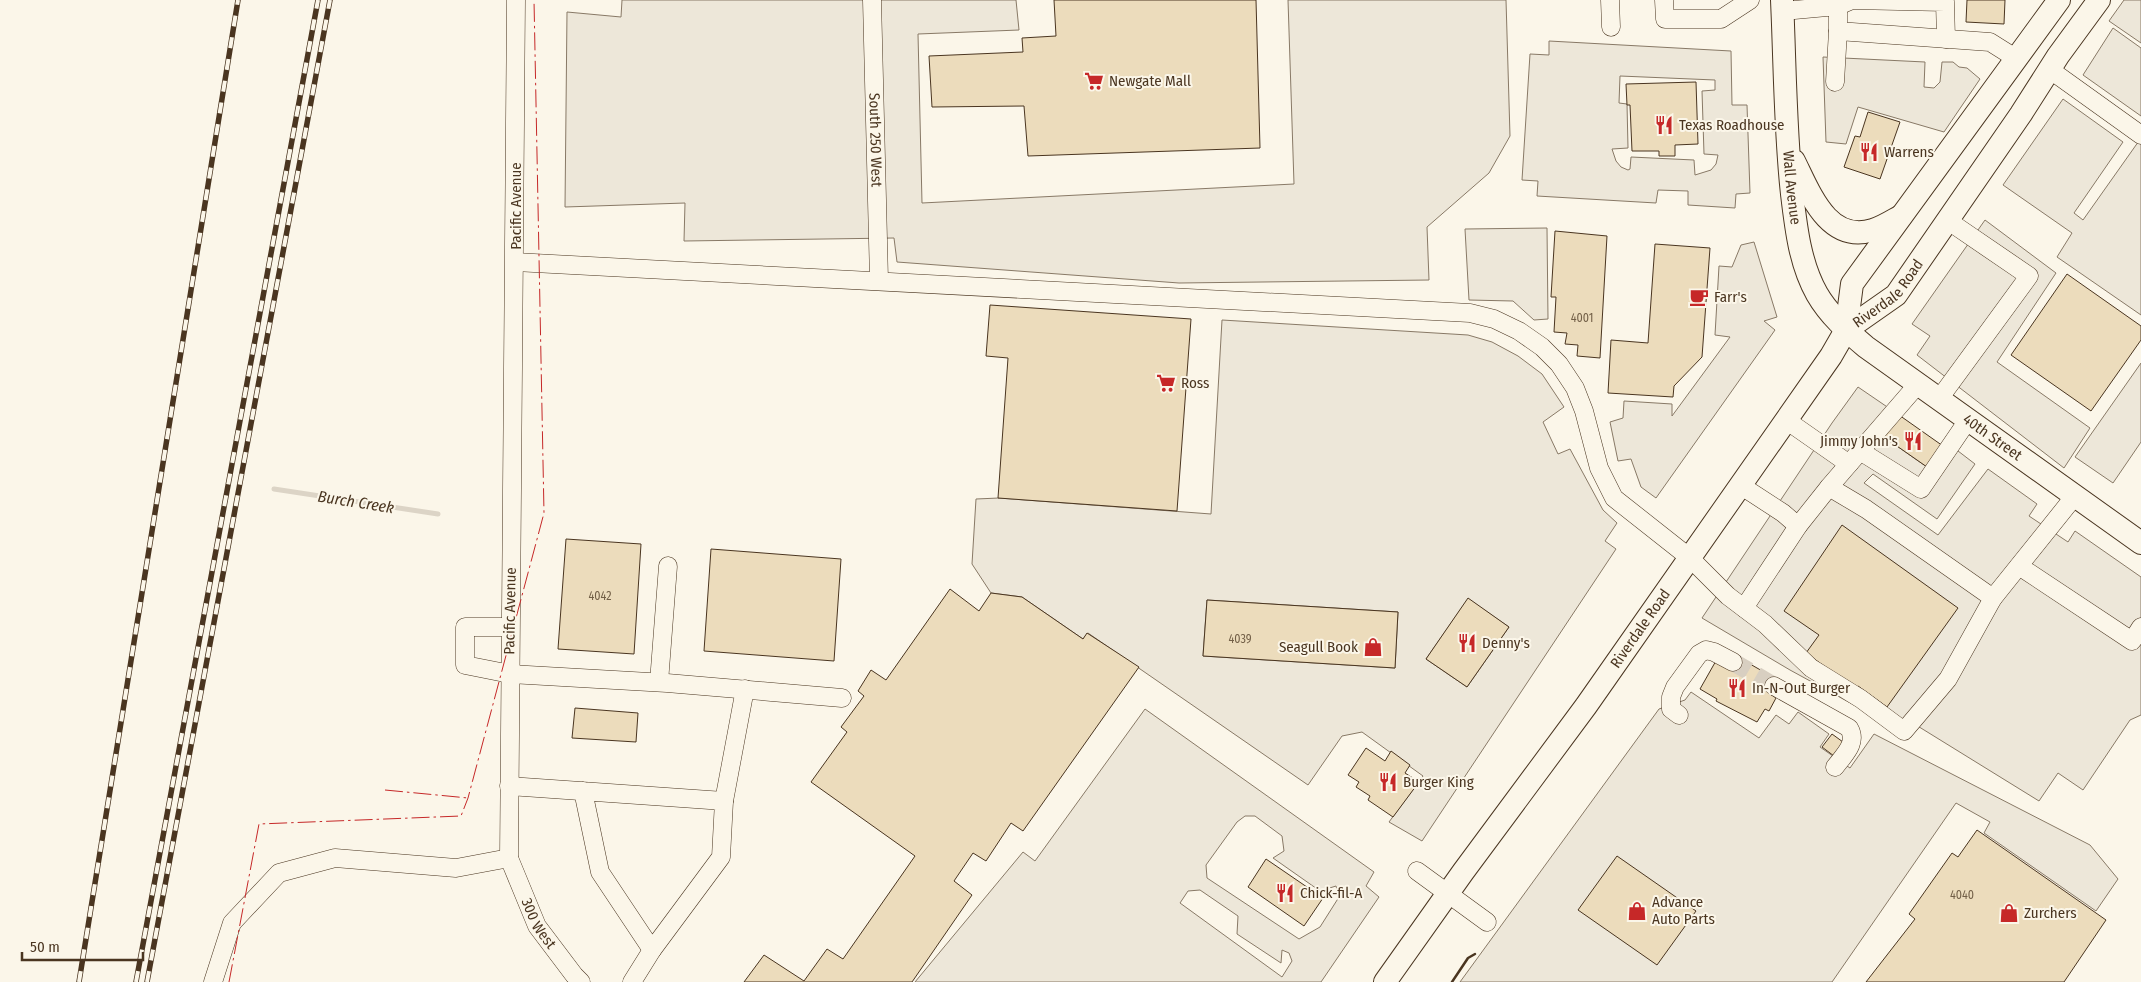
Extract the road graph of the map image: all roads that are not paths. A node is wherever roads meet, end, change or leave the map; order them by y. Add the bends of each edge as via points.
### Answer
1 (516, 0) edge
2 (872, 0) edge
3 (1610, 0) edge
4 (1664, 0) edge
5 (1750, 0) edge
6 (2059, 0) edge
7 (2099, 0) edge
8 (1945, 1) edge
9 (1838, 3) edge
10 (1782, 6) edge
11 (1611, 27) dead end
12 (1838, 31) junction
13 (1946, 39) junction
14 (2017, 59) junction
15 (2049, 69) junction
16 (1835, 82) dead end
17 (2141, 135) edge
18 (1787, 146) junction
19 (1904, 214) junction
20 (1947, 220) junction
21 (515, 262) junction
22 (879, 280) junction
23 (1846, 330) junction
24 (1918, 384) junction
25 (1939, 399) junction
26 (1786, 420) junction
27 (1968, 420) junction
28 (1855, 457) junction
29 (1740, 485) junction
30 (1829, 487) junction
31 (2074, 497) junction
32 (1798, 526) junction
33 (2141, 543) edge
34 (1690, 558) junction
35 (668, 566) dead end
36 (2019, 566) junction
37 (1993, 598) junction
38 (1744, 608) junction
39 (510, 627) junction
40 (2141, 627) edge
41 (1733, 662) tunnel mouth
42 (510, 674) junction
43 (659, 682) junction
44 (1774, 686) tunnel mouth
45 (746, 690) junction
46 (842, 698) dead end
47 (1679, 715) dead end
48 (1835, 767) dead end
49 (510, 786) junction
50 (583, 791) junction
51 (724, 801) junction
52 (509, 858) junction
53 (1417, 872) dead end
54 (1448, 894) junction
55 (1487, 922) dead end
56 (652, 950) junction
57 (213, 982) edge
58 (581, 982) edge
59 (632, 982) edge
60 (1385, 982) edge

1 - 21 street, Pacific Avenue
2 - 22 street, South 250 West
3 - 11 street
4 - 5 street via 1665,19 1721,19
6 - 14 main road, Riverdale Road
7 - 15 main road, Riverdale Road
8 - 9 street via 1852,0
8 - 13 street
9 - 10 street
9 - 12 street
10 - 18 main road, Wall Avenue
12 - 13 street
12 - 16 street
13 - 14 street via 1990,42
14 - 19 main road, Riverdale Road
15 - 17 street
15 - 20 main road, Riverdale Road
18 - 19 main road via 1813,200 1825,217 1839,228 1865,232
18 - 23 main road, Wall Avenue via 1796,226 1810,279 1828,310
19 - 23 main road, Riverdale Road via 1852,284
20 - 23 main road, Riverdale Road via 1896,295
20 - 25 street via 2029,276
21 - 22 street
21 - 39 street, Pacific Avenue
22 - 34 street via 1470,313 1494,320 1542,346 1560,364 1575,388 1599,468 1614,498
23 - 24 main road, 40th Street
23 - 26 main road, Riverdale Road
24 - 25 main road, 40th Street
24 - 28 street
25 - 27 main road, 40th Street
26 - 28 street
26 - 29 main road, Riverdale Road
27 - 28 street via 1921,489
27 - 31 main road, 40th Street
28 - 30 street
29 - 32 street via 1784,513
29 - 34 main road, Riverdale Road
30 - 32 street
30 - 37 street via 1866,509
31 - 33 main road, 40th Street
31 - 36 street
32 - 38 street
34 - 38 street
34 - 54 main road, Riverdale Road
35 - 43 street
36 - 37 street
36 - 40 street via 2132,642
37 - 38 street via 1948,679 1904,731 1811,668
39 - 42 street, Pacific Avenue
39 - 42 street via 465,627 465,665
41 - 47 street via 1706,650 1699,654 1671,697 1672,709
42 - 43 street
42 - 49 street, Pacific Avenue
43 - 45 street
44 - 48 street via 1850,728 1853,742
45 - 46 street
45 - 51 street
49 - 50 street
49 - 52 street, Pacific Avenue
50 - 51 street
50 - 56 street via 600,872
51 - 56 street via 721,857
52 - 57 street via 456,868 335,858 279,873 232,922
52 - 58 street, 300 West via 538,926
53 - 54 street
54 - 55 street
54 - 60 main road, Riverdale Road
56 - 59 street

